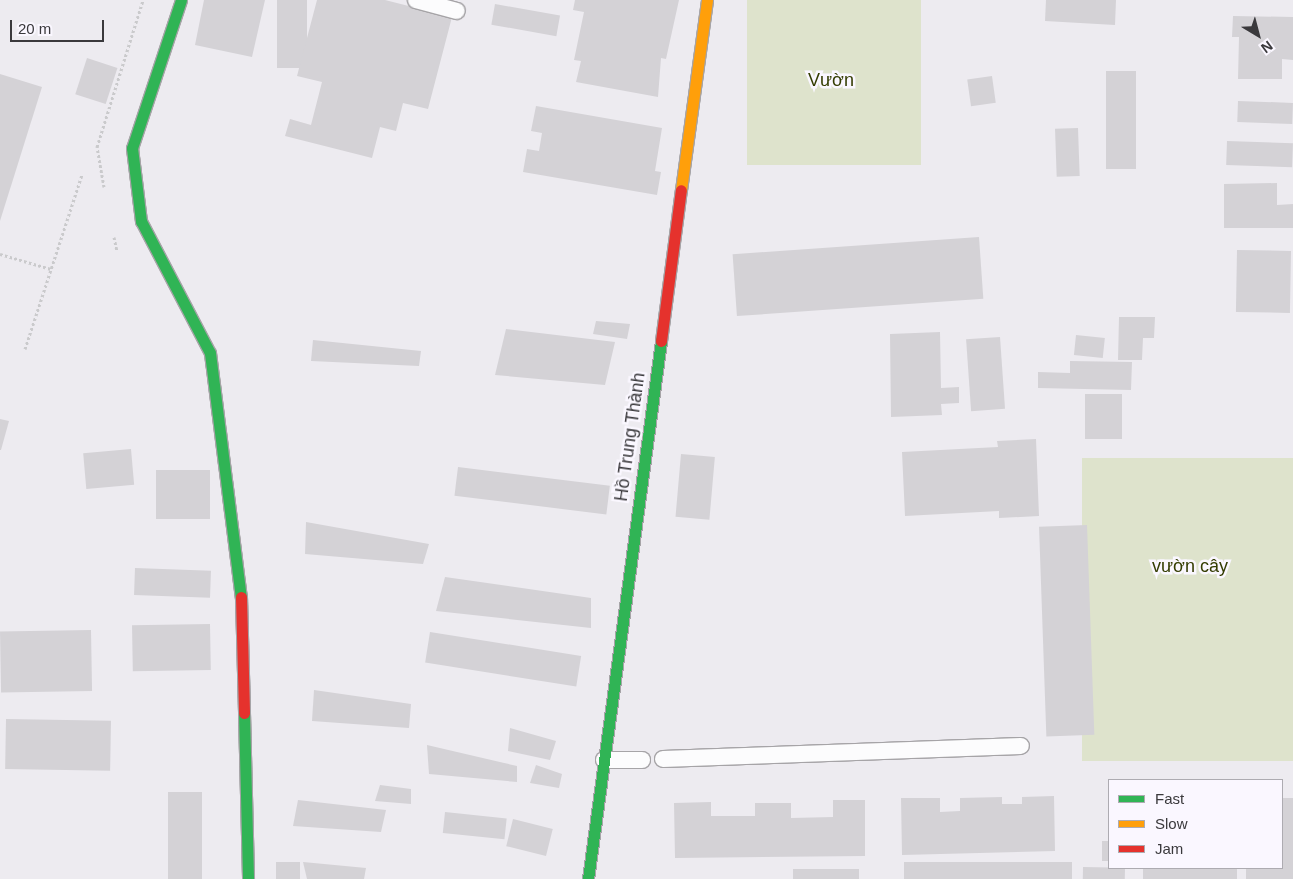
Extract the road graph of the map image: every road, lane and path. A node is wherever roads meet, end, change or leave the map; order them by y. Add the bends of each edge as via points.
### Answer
1 (181, 0) edge
2 (416, 0) edge
3 (707, 0) edge
4 (457, 11) dead end
5 (82, 175) dead end
6 (0, 254) edge
7 (51, 269) junction
8 (25, 348) dead end
9 (1021, 746) dead end
10 (663, 759) dead end
11 (604, 760) junction
12 (642, 760) dead end
13 (248, 879) edge
14 (588, 879) edge

1 - 13 street via 132,148 141,220 210,353 241,594
2 - 4 lane
3 - 11 street, Hồ Trung Thành
5 - 7 path
6 - 7 path
7 - 8 path
9 - 10 lane
11 - 12 lane
11 - 14 street, Hồ Trung Thành

